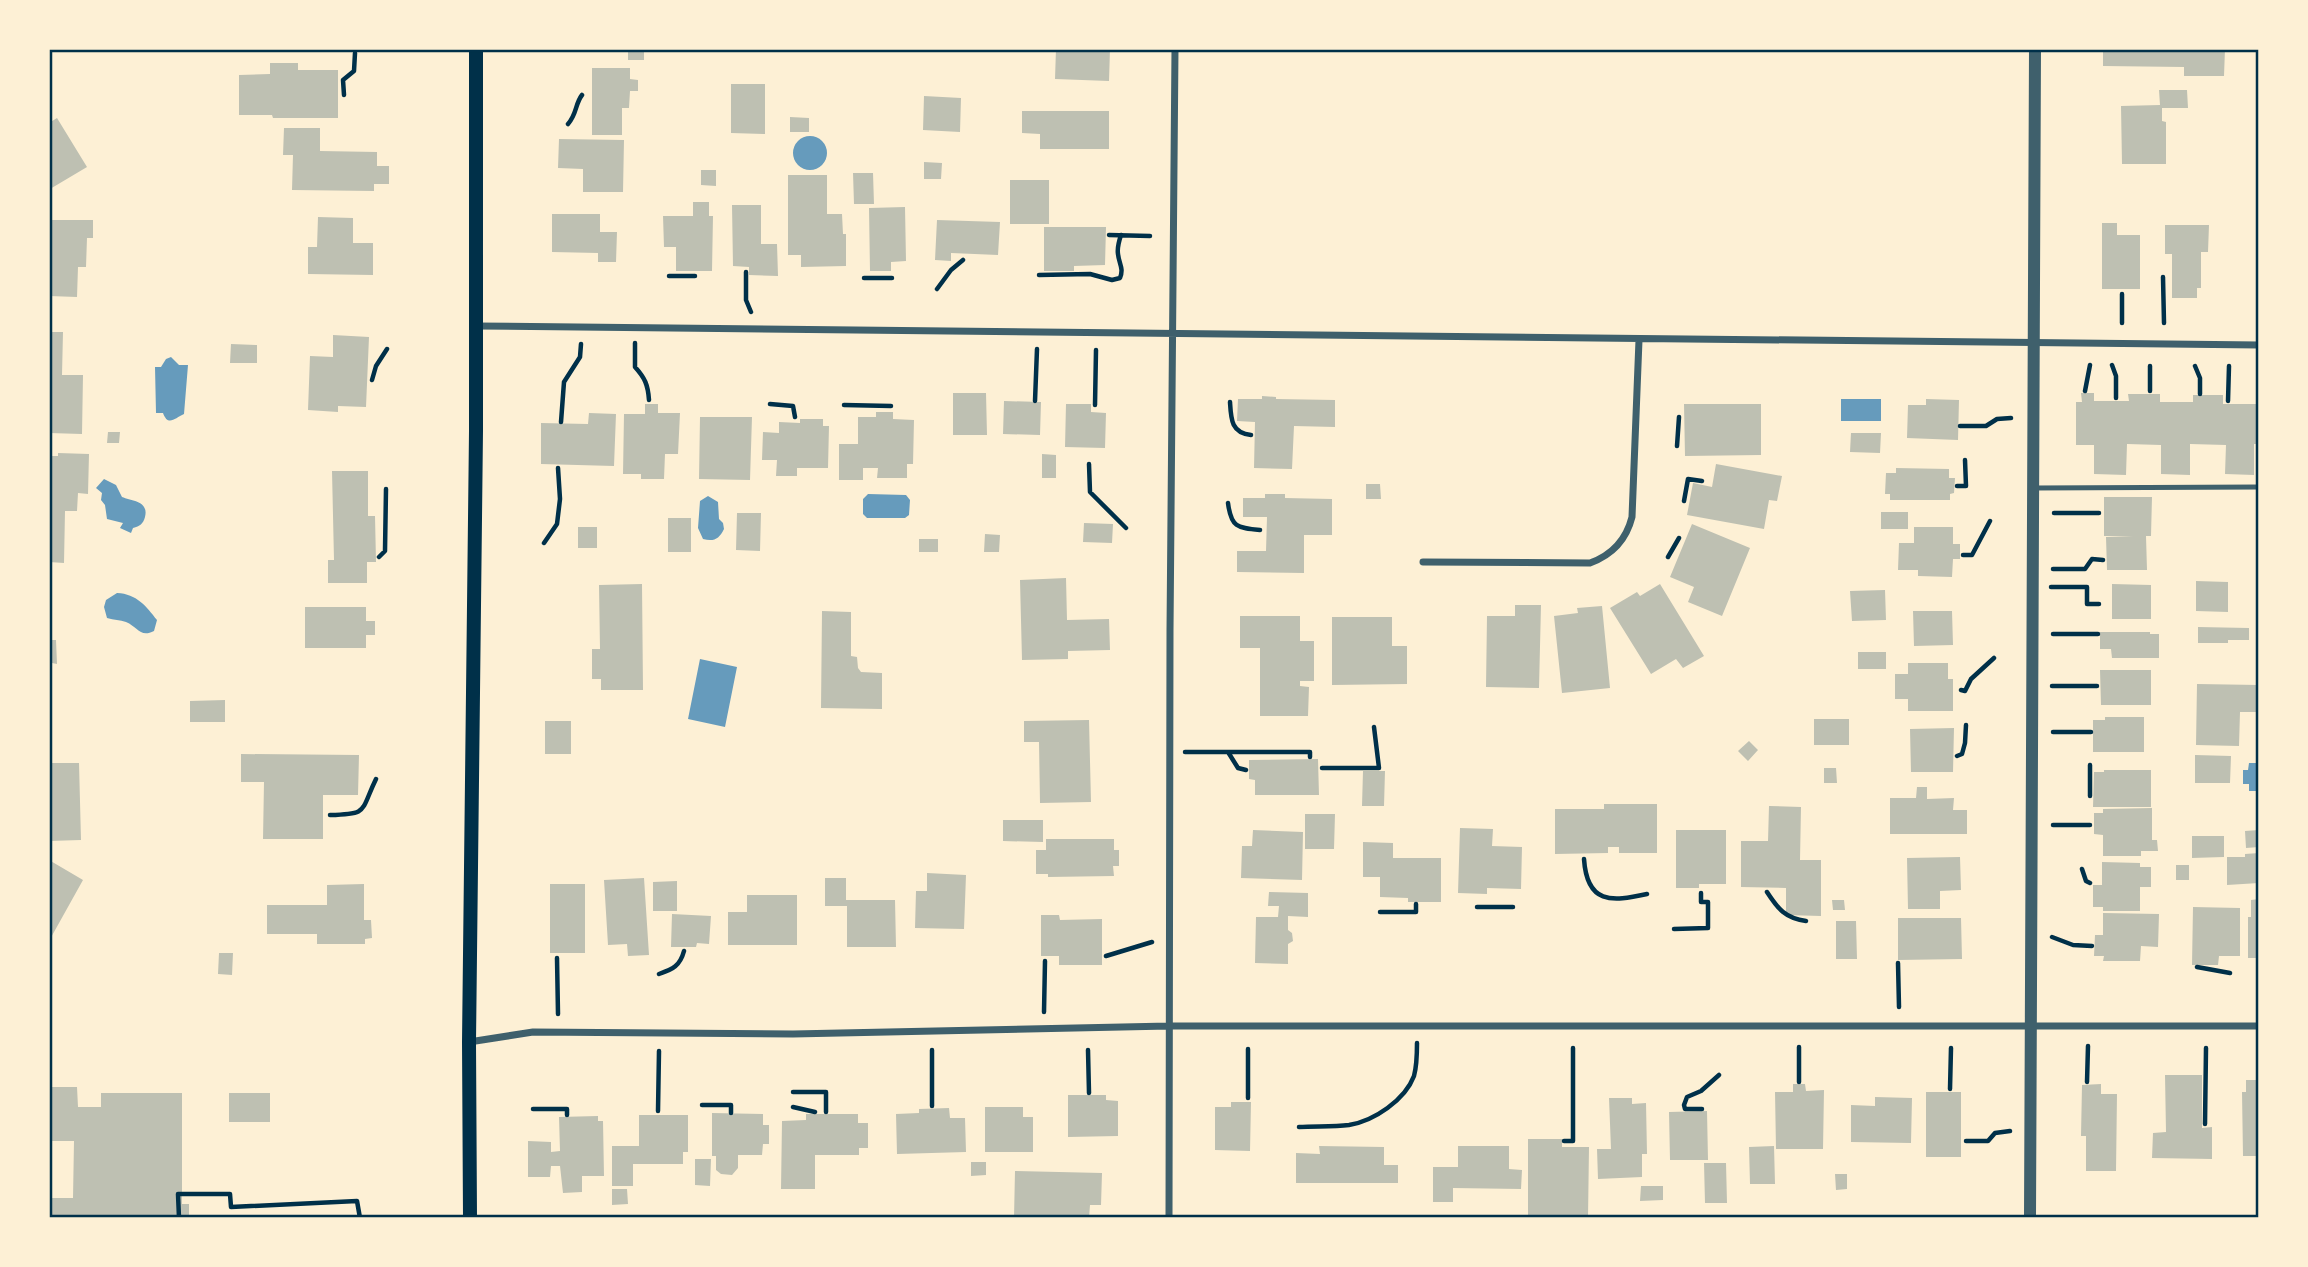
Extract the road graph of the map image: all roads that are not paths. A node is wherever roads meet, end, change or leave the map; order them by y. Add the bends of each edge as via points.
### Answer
1 (475, 49) edge
2 (1175, 49) edge
3 (2035, 49) edge
4 (476, 327) junction
5 (1172, 333) junction
6 (1639, 340) junction
7 (2033, 343) junction
8 (2259, 345) edge
9 (2259, 486) edge
10 (2032, 488) junction
11 (1423, 562) dead end
12 (2031, 1025) junction
13 (1169, 1026) junction
14 (2259, 1026) edge
15 (469, 1042) junction
16 (470, 1218) edge
17 (1169, 1218) edge
18 (2030, 1218) edge

1 - 4 main road
2 - 5 street
3 - 7 street
4 - 5 street
4 - 15 main road
5 - 6 street
5 - 13 street
6 - 7 street
6 - 11 street via 1632,517 1628,533 1617,547 1590,563
7 - 8 street
7 - 10 street
9 - 10 lane
10 - 12 street
12 - 13 street
12 - 14 street
12 - 18 street
13 - 15 street via 793,1034 533,1032
13 - 17 street
15 - 16 main road

